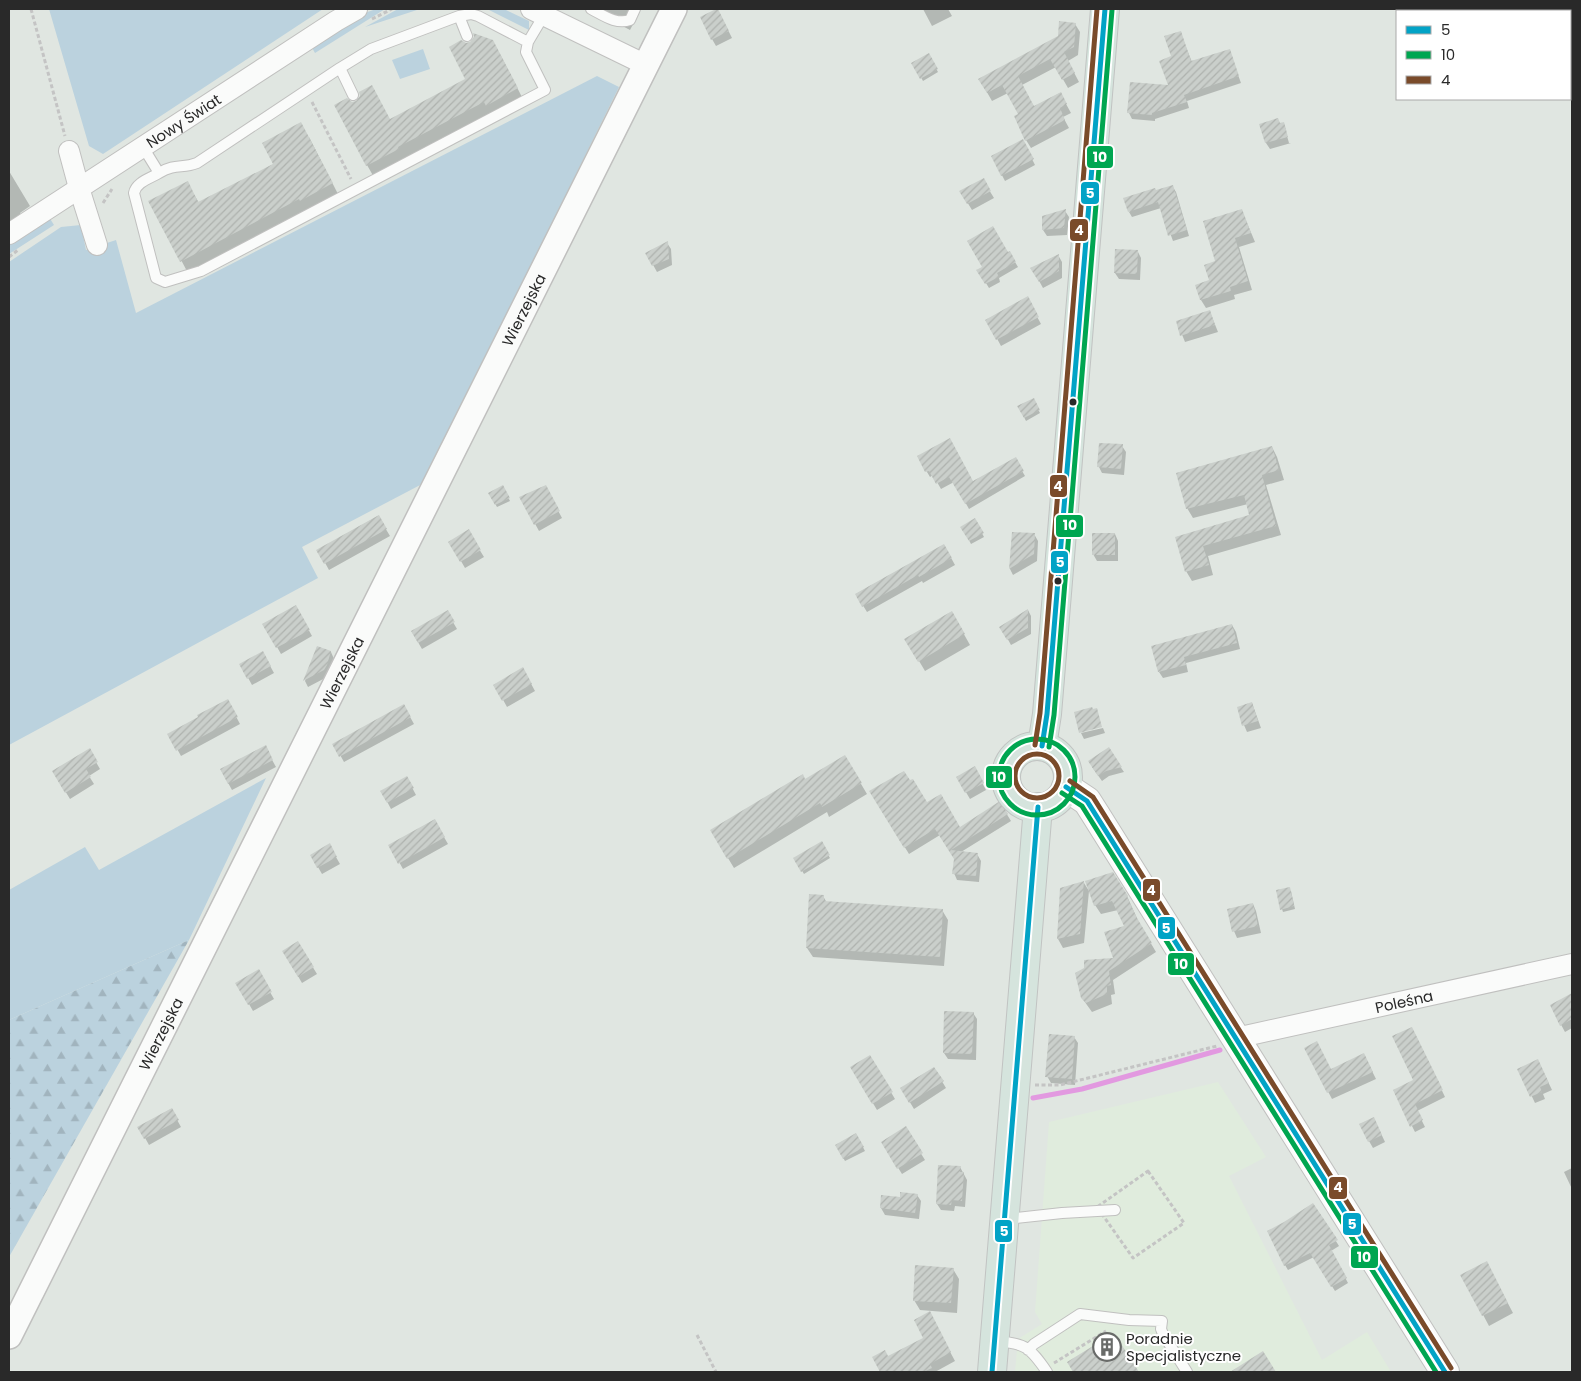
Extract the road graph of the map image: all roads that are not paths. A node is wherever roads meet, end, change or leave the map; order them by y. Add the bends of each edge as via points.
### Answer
1 (591, 9) edge
2 (635, 9) edge
3 (674, 9) edge
4 (1105, 9) edge
5 (538, 12) edge
6 (364, 14) edge
7 (460, 16) junction
8 (467, 36) dead end
9 (528, 42) junction
10 (646, 65) junction
11 (340, 68) junction
12 (353, 94) dead end
13 (143, 146) junction
14 (69, 151) road end
15 (159, 173) junction
16 (79, 188) junction
17 (16, 241) edge
18 (97, 245) dead end
19 (1042, 746) junction
20 (1066, 787) junction
21 (1038, 807) junction
22 (1572, 964) edge
23 (1236, 1038) junction
24 (1115, 1210) dead end
25 (1005, 1219) junction
26 (9, 1336) edge
27 (994, 1341) junction
28 (1028, 1350) junction
29 (1046, 1371) edge
30 (992, 1372) edge
31 (1187, 1372) edge
32 (1445, 1372) edge

1 - 2 lane via 617,22 624,22 630,20
3 - 10 street, Wierzejska
4 - 19 main road
5 - 9 lane
5 - 10 street
6 - 13 street, Nowy Świat via 336,21
7 - 8 lane
7 - 9 lane via 478,16
7 - 11 lane via 371,49
9 - 15 lane via 526,52 545,90 201,270 165,282 156,278 134,193 139,184
10 - 26 street, Wierzejska
11 - 12 lane
11 - 15 lane via 197,163 172,166
13 - 15 lane
13 - 16 street, Nowy Świat
14 - 16 street
16 - 17 street, Nowy Świat
16 - 18 street
19 - 20 main road via 1051,749 1064,761 1068,778
19 - 21 main road via 1018,752 1006,774 1015,798
20 - 21 main road via 1058,799
20 - 23 main road via 1087,801
21 - 25 main road
22 - 23 street, Poleśna
23 - 32 main road
24 - 25 lane
25 - 27 main road
27 - 28 lane via 1014,1342
27 - 30 main road
28 - 29 lane
28 - 31 lane via 1080,1314 1162,1321 1163,1334

